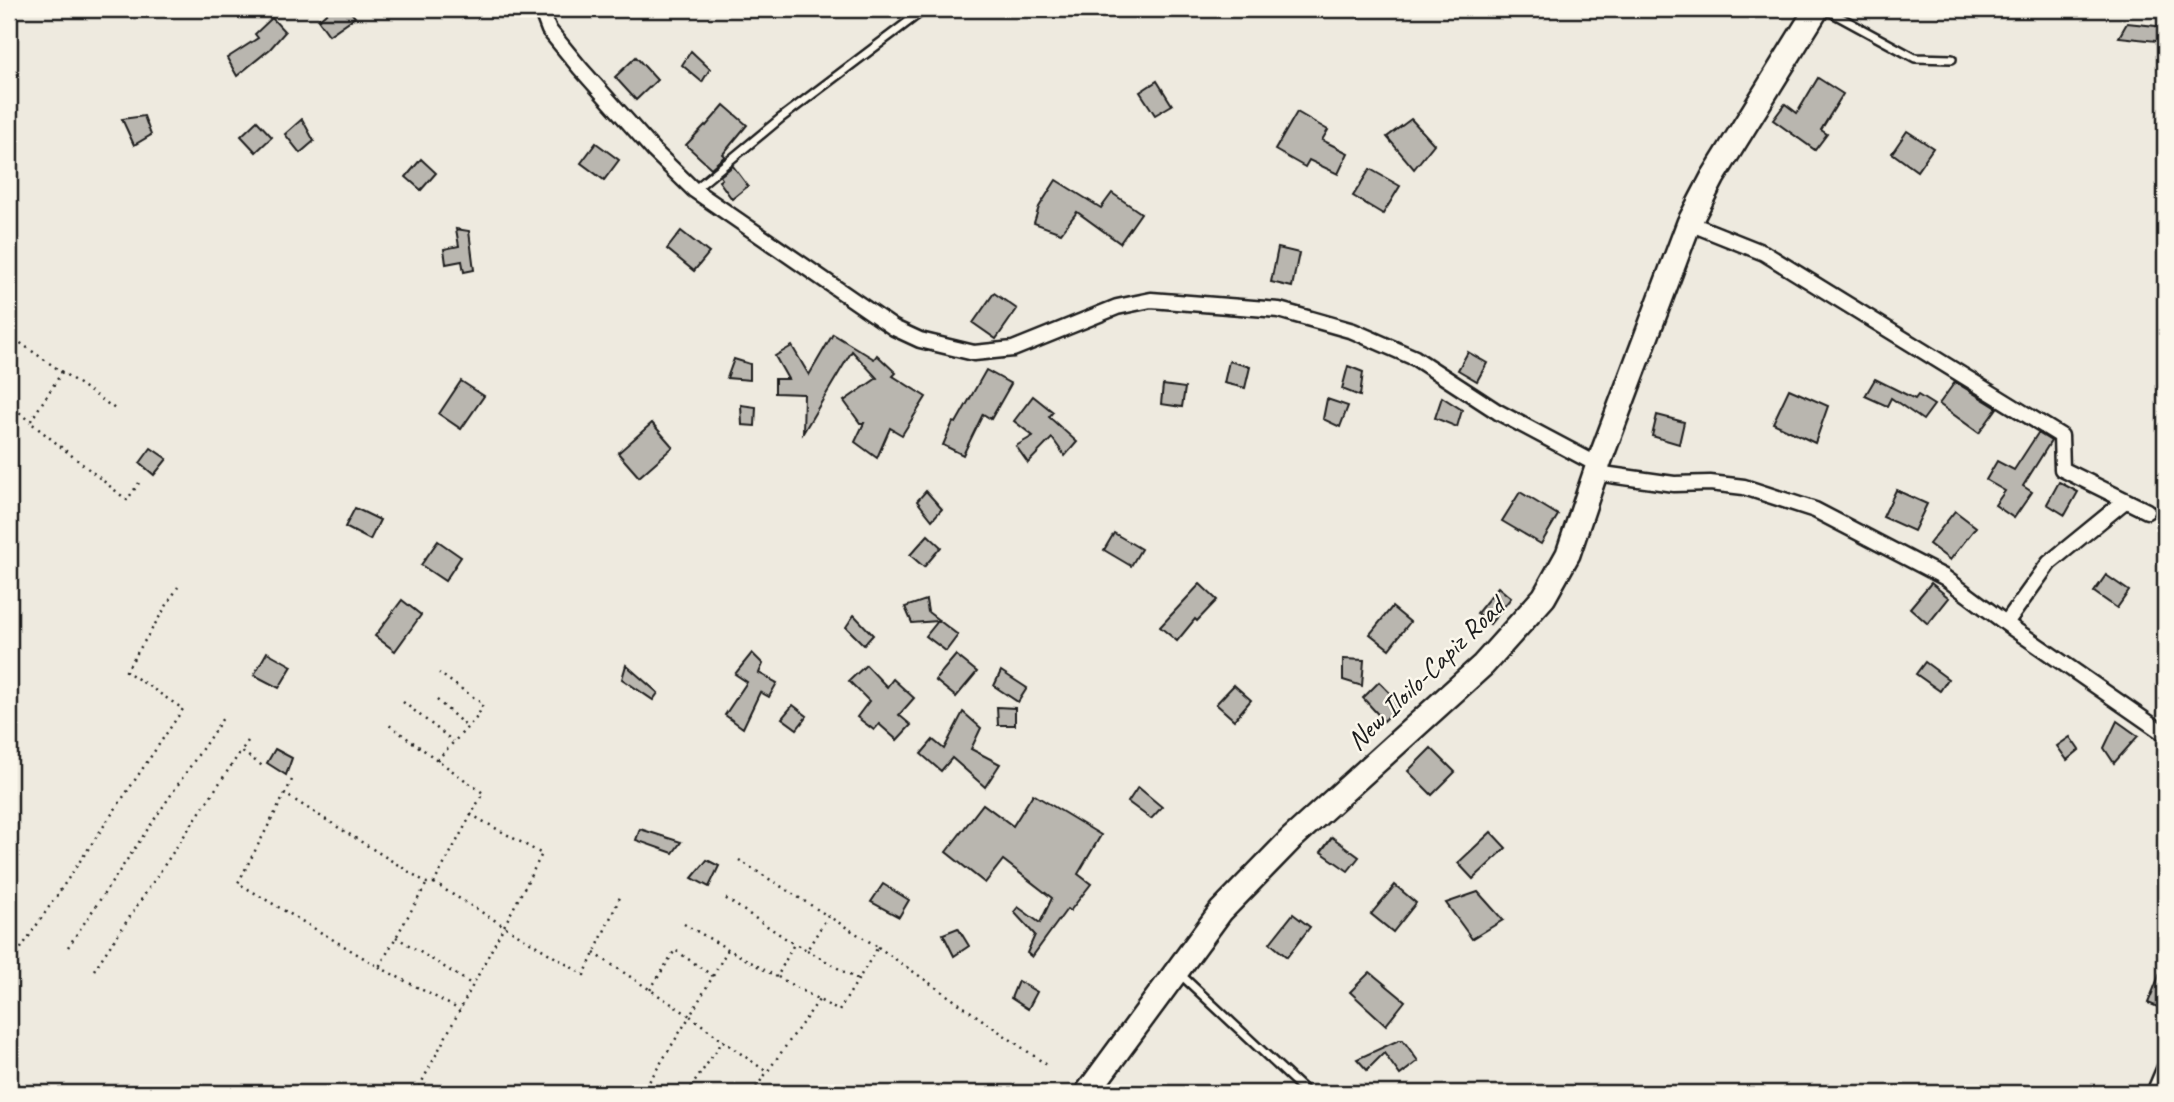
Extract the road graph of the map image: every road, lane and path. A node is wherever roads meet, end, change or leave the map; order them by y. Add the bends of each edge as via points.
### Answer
1 (541, 9) edge
2 (925, 9) edge
3 (1817, 9) edge
4 (1825, 9) edge
5 (1952, 59) dead end
6 (694, 190) junction
7 (1689, 223) junction
8 (9, 337) edge
9 (62, 372) junction
10 (9, 403) edge
11 (118, 411) dead end
12 (30, 422) junction
13 (1597, 469) junction
14 (139, 483) dead end
15 (2125, 501) junction
16 (2147, 512) dead end
17 (178, 587) dead end
18 (2006, 623) junction
19 (439, 673) dead end
20 (437, 700) dead end
21 (402, 702) dead end
22 (223, 718) dead end
23 (389, 725) dead end
24 (467, 727) junction
25 (2165, 733) edge
26 (248, 741) dead end
27 (454, 741) junction
28 (241, 751) junction
29 (437, 760) junction
30 (264, 767) dead end
31 (292, 780) dead end
32 (285, 794) junction
33 (470, 814) junction
34 (739, 860) dead end
35 (428, 883) junction
36 (434, 883) junction
37 (621, 895) dead end
38 (722, 896) dead end
39 (828, 916) junction
40 (684, 924) dead end
41 (504, 926) junction
42 (396, 937) junction
43 (794, 944) junction
44 (68, 947) dead end
45 (878, 947) junction
46 (729, 949) junction
47 (807, 950) junction
48 (594, 953) junction
49 (9, 966) edge
50 (379, 967) junction
51 (94, 970) dead end
52 (1177, 971) junction
53 (713, 976) junction
54 (777, 977) junction
55 (858, 980) junction
56 (473, 985) junction
57 (650, 990) junction
58 (819, 1000) junction
59 (460, 1010) junction
60 (690, 1016) junction
61 (723, 1041) junction
62 (1047, 1065) dead end
63 (2165, 1067) edge
64 (767, 1072) junction
65 (416, 1093) edge
66 (642, 1093) edge
67 (687, 1093) edge
68 (752, 1093) edge
69 (1087, 1093) edge
70 (1307, 1093) edge
71 (2154, 1093) edge

1 - 6 street via 549,30 580,68
2 - 6 lane
3 - 7 highway, New Iloilo-Capiz Road
4 - 5 lane via 1915,58
6 - 13 street via 894,328 920,340 974,353 1013,349 1117,307 1151,300 1279,310 1353,331 1415,358
7 - 13 highway, New Iloilo-Capiz Road
7 - 15 street via 1764,253 2061,436 2062,469
8 - 9 path
9 - 11 path
9 - 12 path
10 - 12 path
12 - 14 path via 127,500
13 - 18 street via 1674,484 1744,487 1815,510 1944,577
13 - 52 highway, New Iloilo-Capiz Road via 1568,554 1544,597 1515,632 1291,839 1221,911
15 - 16 street
15 - 18 street via 2049,563
17 - 49 path via 126,671 183,709
18 - 25 street
19 - 24 path via 483,704
20 - 24 path
21 - 27 path
22 - 44 path
23 - 29 path
24 - 27 path
26 - 28 path
27 - 29 path
28 - 30 path
28 - 51 path
29 - 33 path via 483,793
31 - 32 path
32 - 35 path
32 - 50 path via 238,883
33 - 36 path
33 - 41 path via 542,854
34 - 39 path
35 - 36 path
35 - 42 path
36 - 41 path
37 - 48 path
38 - 43 path
39 - 45 path
39 - 47 path
40 - 46 path
41 - 48 path via 584,975
41 - 56 path
42 - 50 path
42 - 56 path
43 - 47 path
43 - 54 path
45 - 55 path
45 - 62 path
46 - 53 path
46 - 54 path
47 - 55 path
48 - 57 path
50 - 59 path
52 - 69 highway, New Iloilo-Capiz Road
52 - 70 lane
53 - 57 path via 675,950
53 - 60 path
54 - 58 path
55 - 58 path via 839,1011
56 - 59 path
57 - 60 path
58 - 64 path
59 - 65 path
60 - 61 path
60 - 66 path
61 - 64 path
61 - 67 path
63 - 71 street
64 - 68 path

